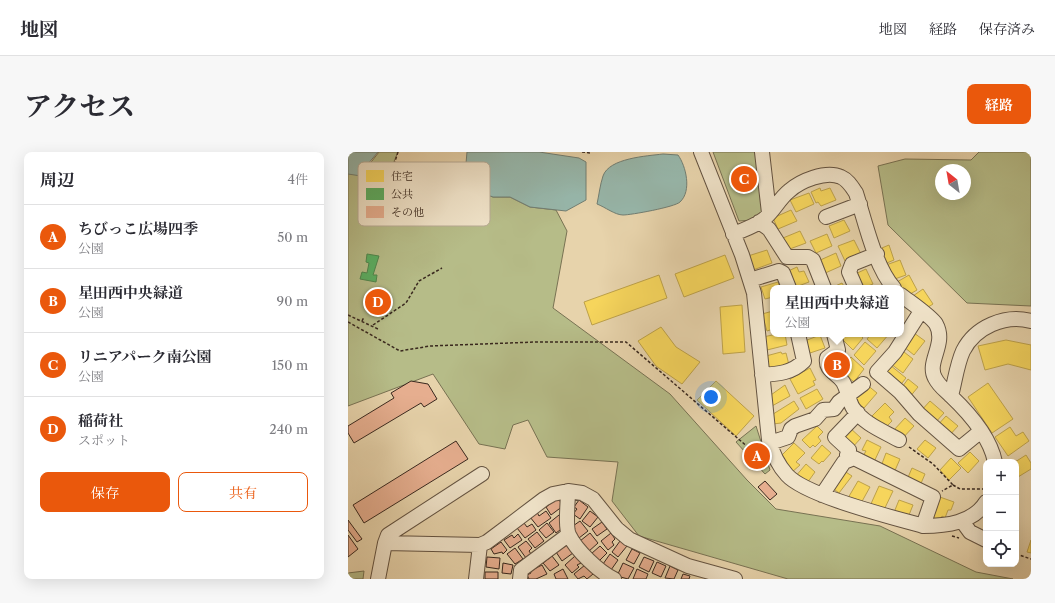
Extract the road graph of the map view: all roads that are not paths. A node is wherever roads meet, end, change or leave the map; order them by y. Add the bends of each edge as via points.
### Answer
1 (701, 152) edge
2 (762, 152) edge
3 (860, 204) junction
4 (826, 217) dead end
5 (764, 218) junction
6 (733, 234) junction
7 (877, 254) junction
8 (788, 257) junction
9 (781, 272) junction
10 (750, 280) junction
11 (788, 285) edge
12 (823, 285) edge
13 (855, 285) edge
14 (891, 285) edge
15 (904, 297) edge
16 (921, 311) junction
17 (1031, 321) edge
18 (799, 337) edge
19 (835, 337) edge
20 (827, 358) junction
21 (804, 361) junction
22 (762, 375) junction
23 (863, 384) dead end
24 (848, 395) junction
25 (951, 396) junction
26 (858, 413) junction
27 (981, 431) junction
28 (899, 440) road end
29 (770, 443) junction
30 (849, 459) junction
31 (994, 459) edge
32 (482, 474) dead end
33 (568, 492) junction
34 (822, 495) junction
35 (983, 506) edge
36 (962, 521) junction
37 (923, 526) junction
38 (568, 534) junction
39 (983, 538) edge
40 (385, 543) junction
41 (480, 545) junction
42 (716, 576) edge
43 (608, 578) edge
44 (378, 579) edge
45 (476, 579) edge
46 (520, 579) edge
47 (735, 579) edge

1 - 6 street
2 - 5 street
3 - 4 street
3 - 5 street via 850,184 841,177 816,177 789,191
3 - 7 street
5 - 6 street
5 - 8 street
6 - 10 street
7 - 13 street via 852,264 849,272
7 - 14 street
8 - 9 street
8 - 12 street via 808,257 813,260
9 - 10 street
9 - 11 street
10 - 22 street via 756,307
15 - 16 street
16 - 25 street via 936,323 940,335 933,364 934,376
16 - 27 street via 895,352 877,372 900,392 918,414 959,449
17 - 25 street via 1022,318 1006,319 985,328 969,341 959,361
18 - 21 street
19 - 20 street via 838,350
20 - 21 street via 820,357 809,363
20 - 24 street via 826,364 842,381
21 - 22 street via 790,371
22 - 29 street
23 - 24 street
24 - 26 street
24 - 29 street via 834,409 823,410 815,419 791,429 788,437
25 - 27 street
26 - 28 street via 864,420
26 - 30 street via 835,437 849,450 846,456
27 - 31 street
29 - 34 street via 772,453 787,475
30 - 34 street via 844,462
30 - 37 street via 854,458 933,497
32 - 40 street via 388,534
33 - 38 street
33 - 41 street via 553,494 544,499
33 - 42 street via 582,493 593,499 617,529 629,539
34 - 37 street
35 - 36 street
36 - 37 street via 941,526
36 - 39 street via 970,532
38 - 43 street via 586,557
38 - 46 street via 521,570
40 - 41 street
40 - 44 street
41 - 45 street
42 - 47 street

